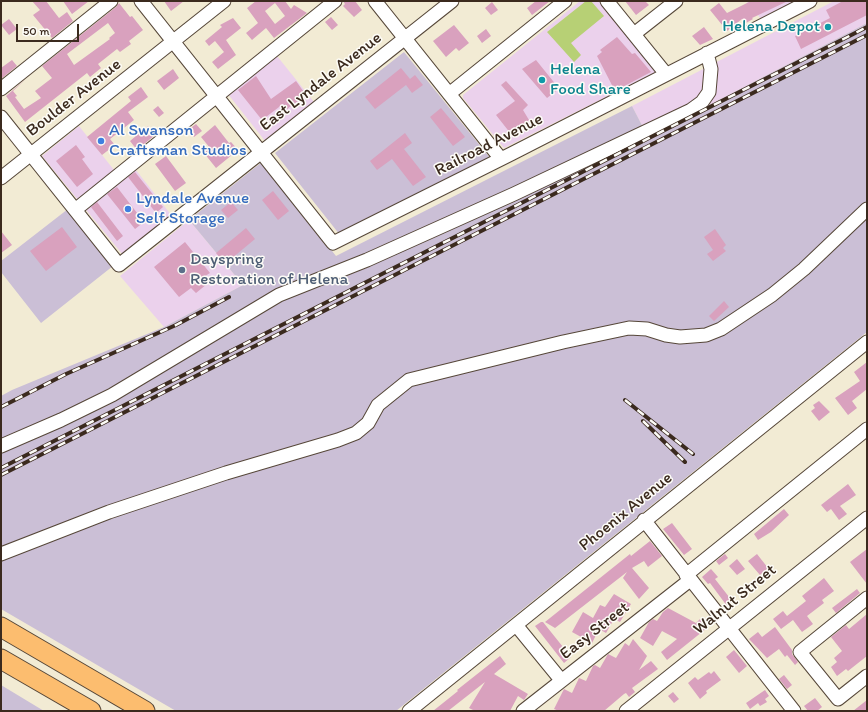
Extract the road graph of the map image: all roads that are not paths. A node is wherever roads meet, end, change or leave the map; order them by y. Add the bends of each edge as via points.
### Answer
1 (111, 1) edge
2 (141, 1) edge
3 (224, 1) edge
4 (335, 1) edge
5 (375, 1) edge
6 (452, 1) edge
7 (565, 1) edge
8 (608, 1) edge
9 (676, 1) edge
10 (810, 1) edge
11 (634, 34) junction
12 (404, 39) junction
13 (174, 42) junction
14 (707, 53) junction
15 (666, 74) junction
16 (1, 89) edge
17 (449, 94) junction
18 (218, 95) junction
19 (1, 117) edge
20 (262, 152) junction
21 (31, 155) junction
22 (501, 159) junction
23 (1, 178) edge
24 (867, 209) edge
25 (75, 210) junction
26 (867, 342) edge
27 (867, 429) edge
28 (1, 446) edge
29 (867, 518) edge
30 (644, 520) junction
31 (1, 554) edge
32 (688, 577) junction
33 (867, 598) edge
34 (516, 625) junction
35 (1, 627) edge
36 (729, 629) junction
37 (1, 659) edge
38 (867, 676) edge
39 (562, 680) junction
40 (91, 711) edge
41 (146, 711) edge
42 (409, 711) edge
43 (523, 711) edge
44 (626, 711) edge
45 (794, 711) edge

1 - 16 street
2 - 13 street
3 - 13 street, Boulder Avenue
4 - 18 street
5 - 12 street
6 - 12 street, East Lyndale Avenue
7 - 17 street
8 - 11 street
9 - 11 street
10 - 14 street, Railroad Avenue
11 - 15 street
12 - 17 street
12 - 20 street, East Lyndale Avenue
13 - 18 street
13 - 21 street, Boulder Avenue
14 - 15 street, Railroad Avenue
14 - 28 street via 711,69 709,92 702,102 691,110 514,194 367,260 279,295 112,395
15 - 22 street, Railroad Avenue
17 - 22 street
18 - 20 street
18 - 25 street
19 - 21 street
20 - 22 street, Railroad Avenue via 333,243
20 - 25 street, East Lyndale Avenue via 119,265
21 - 23 street, Boulder Avenue
21 - 25 street
24 - 31 street via 804,269 772,295 721,329 706,334 680,337 647,329 629,328 409,380 378,405 368,423 356,433 110,512
26 - 30 street, Phoenix Avenue
27 - 32 street, Easy Street
29 - 36 street, Walnut Street
30 - 32 street
30 - 34 street, Phoenix Avenue
32 - 36 street
32 - 39 street, Easy Street
33 - 38 street via 800,652 838,699
34 - 39 street
34 - 42 street, Phoenix Avenue
35 - 41 highway
36 - 44 street, Walnut Street
36 - 45 street
37 - 40 highway
39 - 43 street, Easy Street

